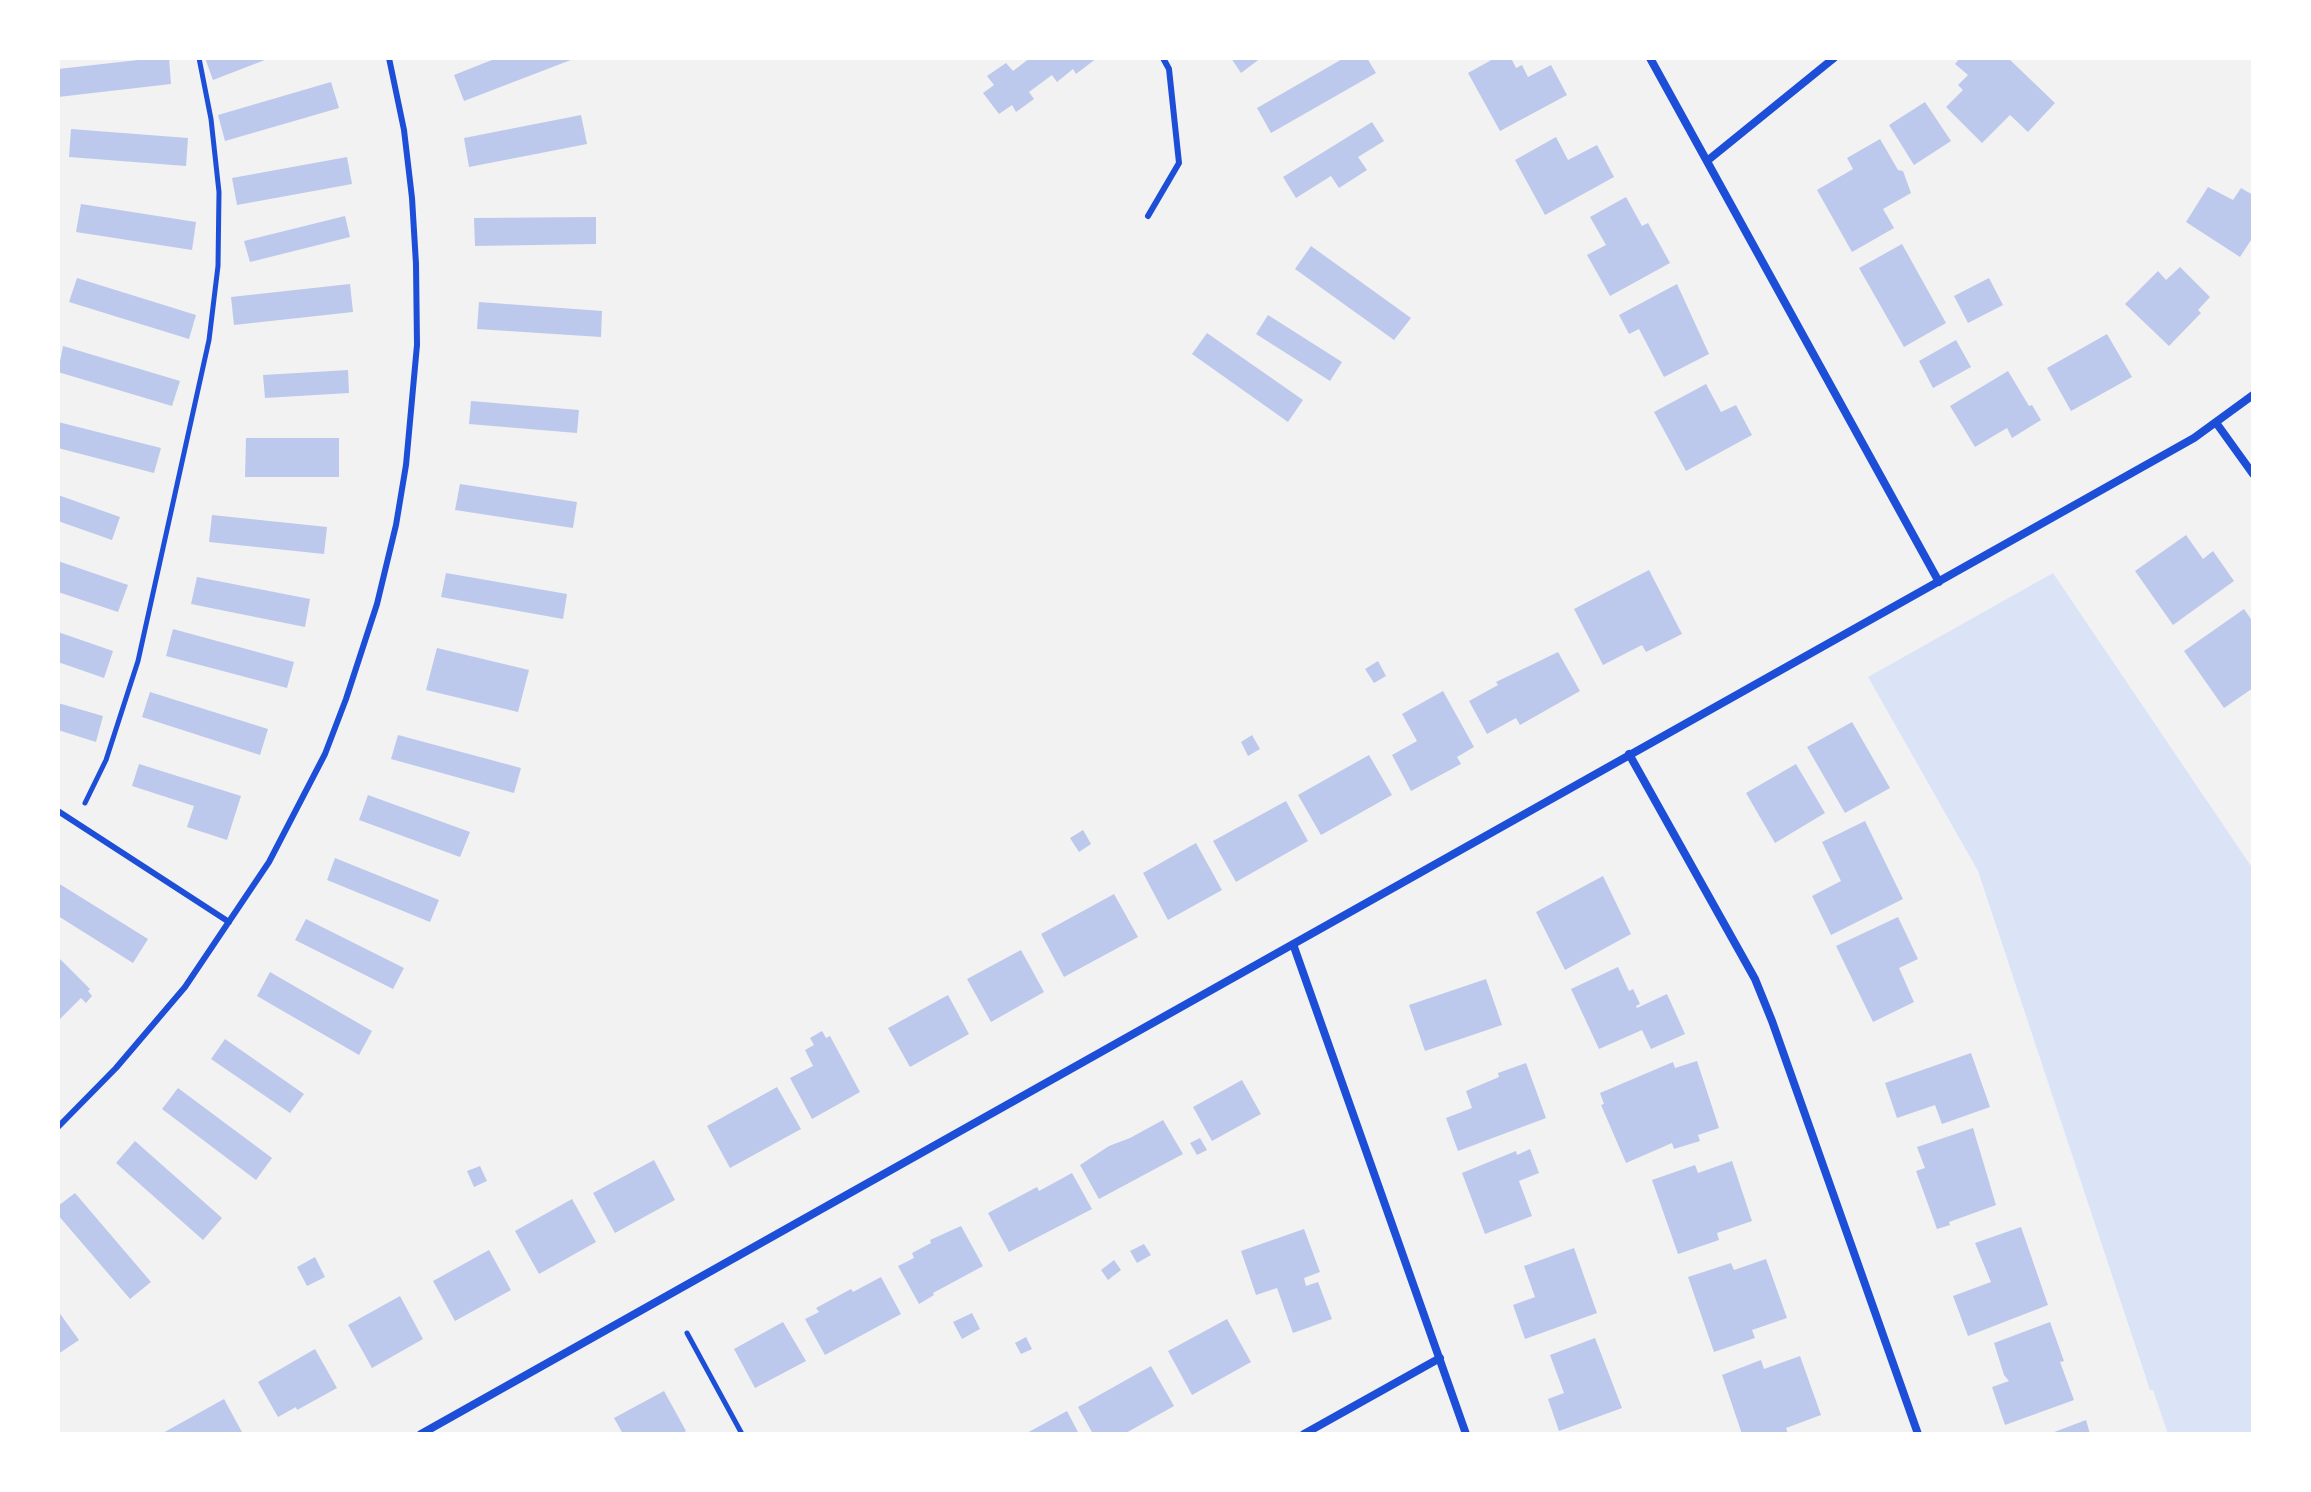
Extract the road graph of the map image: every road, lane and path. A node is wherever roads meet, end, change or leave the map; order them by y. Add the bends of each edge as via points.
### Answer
1 (199, 58) edge
2 (389, 58) edge
3 (1163, 58) edge
4 (1650, 58) edge
5 (1834, 58) edge
6 (1707, 161) junction
7 (1148, 216) dead end
8 (2253, 395) edge
9 (2217, 424) junction
10 (2253, 474) edge
11 (1939, 582) junction
12 (1629, 754) junction
13 (85, 803) dead end
14 (58, 811) edge
15 (229, 922) junction
16 (1293, 944) junction
17 (58, 1127) edge
18 (687, 1333) dead end
19 (1440, 1358) junction
20 (421, 1434) edge
21 (742, 1434) edge
22 (1304, 1434) edge
23 (1466, 1434) edge
24 (1918, 1434) edge

1 - 13 path via 219,192 209,340 138,661 106,760
2 - 15 lane via 412,198 417,305 410,435 396,525 377,604 325,754 269,862
3 - 7 lane via 1169,69 1179,163
4 - 6 street
5 - 6 street
6 - 11 street
8 - 9 street
9 - 10 street
9 - 11 street
11 - 12 street
12 - 16 street
12 - 24 street via 1755,979
14 - 15 lane
15 - 17 lane via 151,1029
16 - 19 street
16 - 20 street
18 - 21 path
19 - 22 street
19 - 23 street

